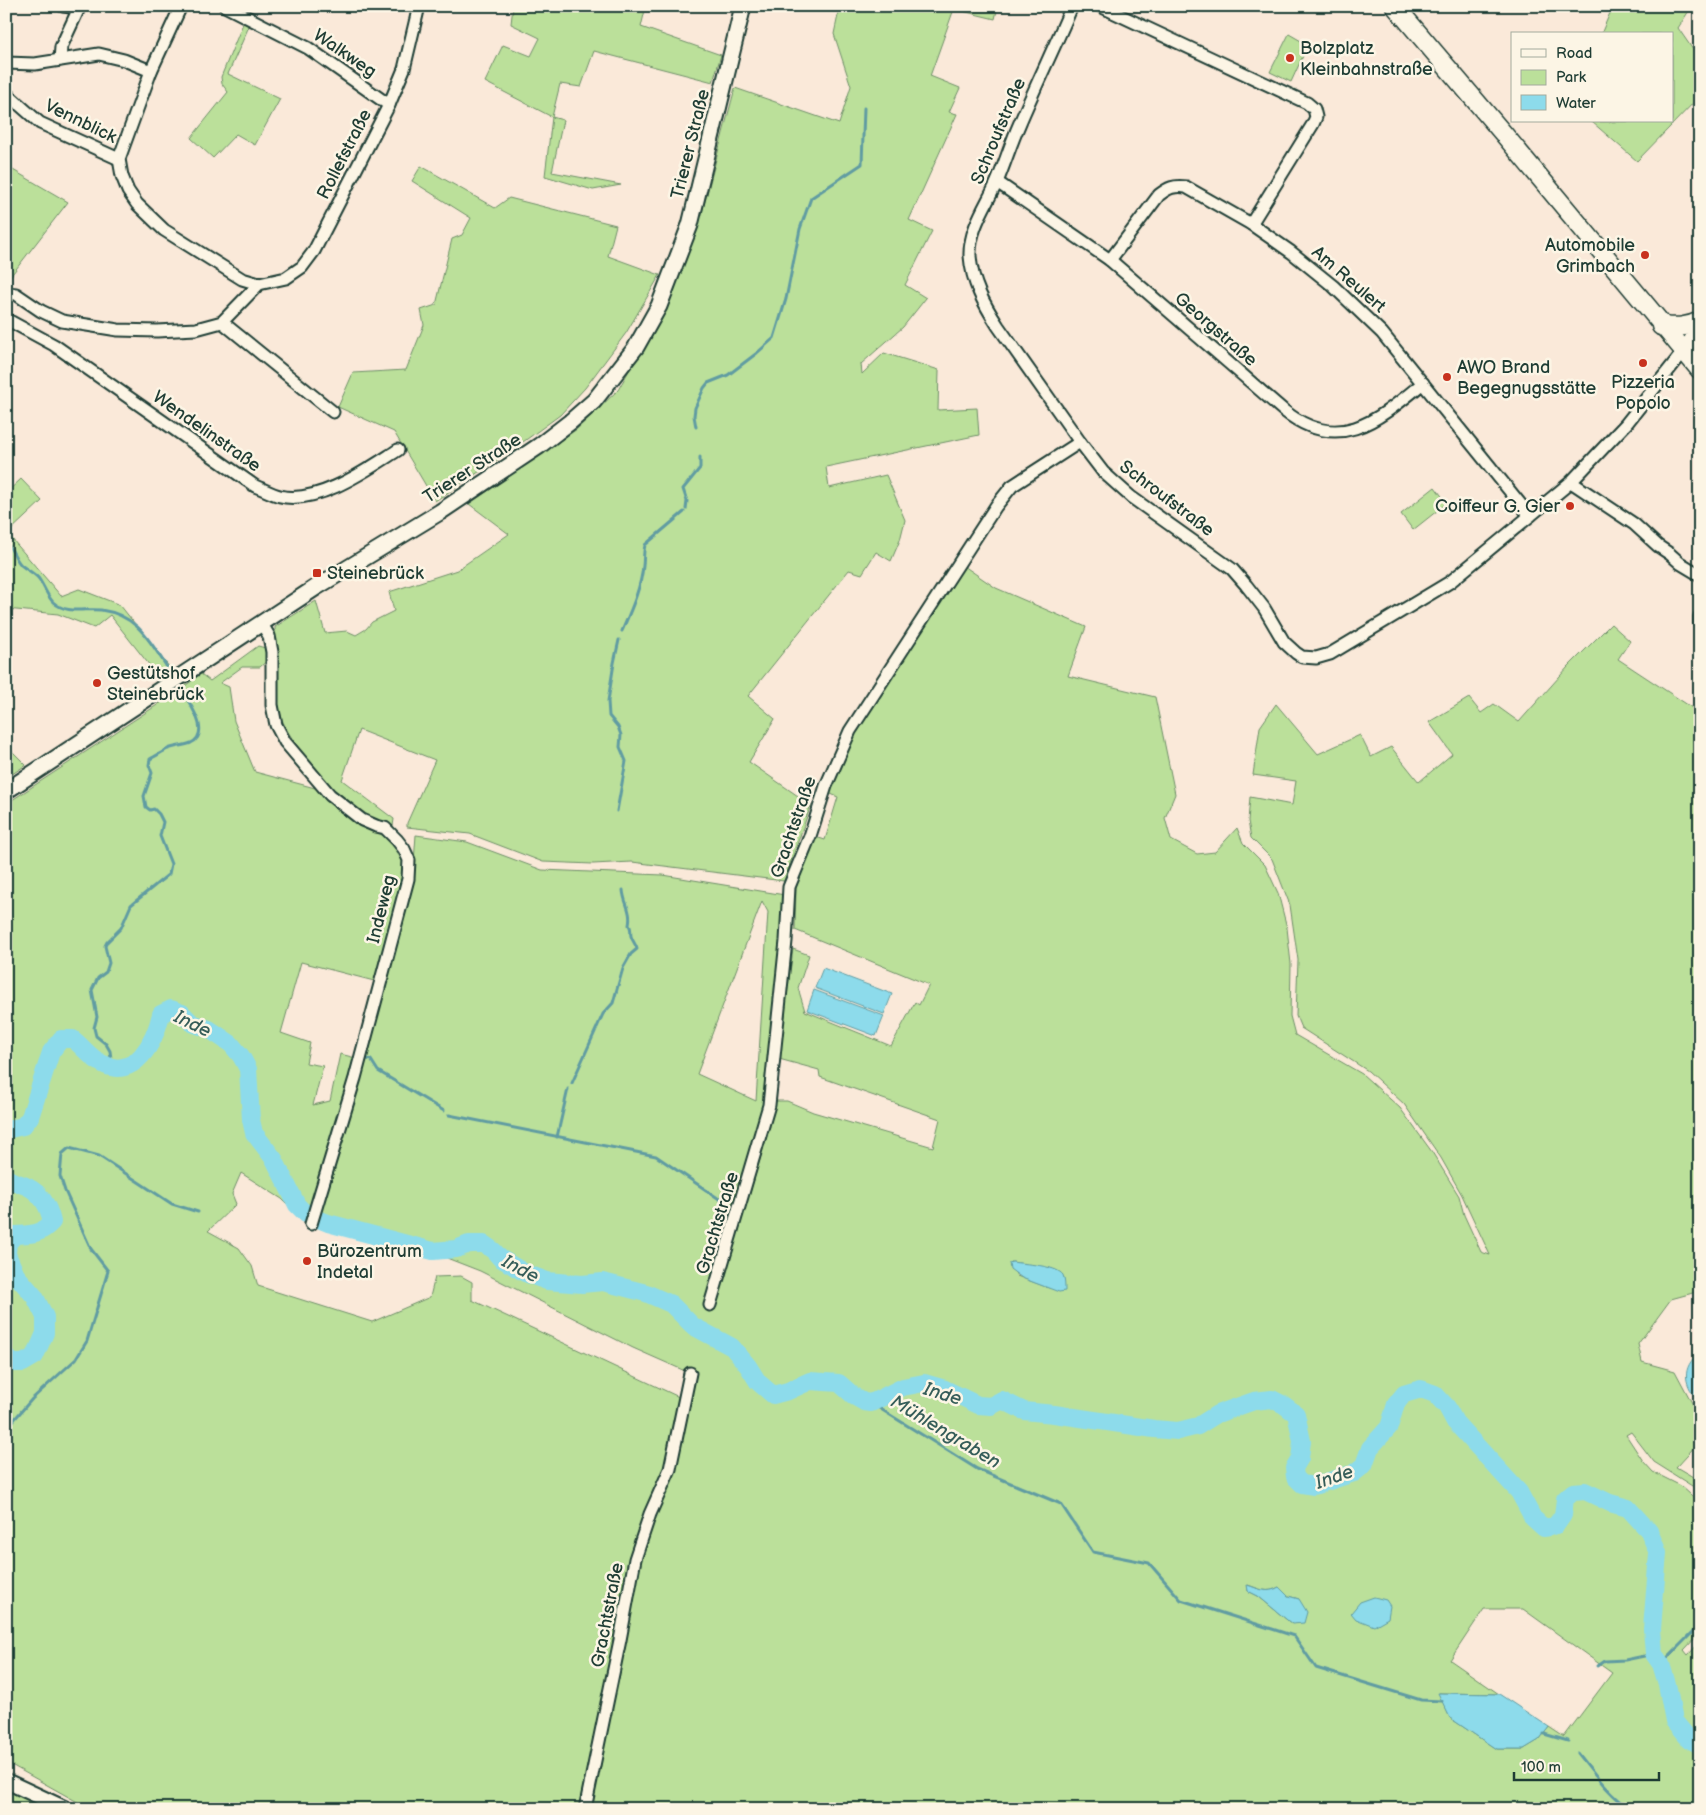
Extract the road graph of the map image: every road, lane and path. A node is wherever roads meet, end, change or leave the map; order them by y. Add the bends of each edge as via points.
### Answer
1 (63, 6) edge
2 (180, 6) edge
3 (225, 6) edge
4 (418, 6) edge
5 (743, 6) edge
6 (1072, 6) edge
7 (1100, 6) edge
8 (1395, 6) edge
9 (80, 7) edge
10 (60, 60) junction
11 (6, 63) edge
12 (151, 71) junction
13 (6, 93) edge
14 (389, 105) junction
15 (119, 158) junction
16 (997, 182) junction
17 (1250, 224) junction
18 (1110, 260) junction
19 (258, 284) junction
20 (6, 293) edge
21 (6, 319) edge
22 (1700, 321) edge
23 (222, 322) junction
24 (1661, 326) junction
25 (1700, 327) edge
26 (1684, 352) junction
27 (1700, 370) edge
28 (1423, 382) junction
29 (333, 412) dead end
30 (1080, 442) junction
31 (398, 450) dead end
32 (1571, 482) junction
33 (1530, 516) junction
34 (1700, 576) edge
35 (1700, 616) edge
36 (262, 624) junction
37 (1700, 624) edge
38 (6, 791) edge
39 (310, 1224) dead end
40 (710, 1304) dead end
41 (690, 1373) dead end
42 (6, 1781) edge
43 (66, 1809) edge
44 (585, 1809) edge

1 - 9 street
2 - 12 street
3 - 14 street, Walkweg via 308,48
4 - 14 street, Rollefstraße via 404,70
5 - 36 main road, Trierer Straße via 690,225 659,306 616,375 594,401 539,446
6 - 16 street, Schroufstraße
7 - 17 street via 1260,80 1314,109 1316,117 1313,124
8 - 24 main road
9 - 10 street via 61,47
10 - 11 street via 35,64
10 - 12 street via 99,54
12 - 15 street
13 - 15 street, Vennblick via 40,123
14 - 19 street, Rollefstraße via 314,251 302,267 286,278
15 - 19 street via 128,191 164,230 242,279
16 - 18 street, Georgstraße
16 - 30 street, Schroufstraße via 972,236 970,255 977,289 998,326
17 - 18 street, Am Reulert via 1186,187 1176,185 1160,195
17 - 28 street, Am Reulert via 1333,286 1382,333
18 - 28 street, Georgstraße via 1294,419 1304,424 1338,431 1359,427 1395,406
19 - 23 street
20 - 23 street via 16,294 62,321 118,330 196,329
21 - 31 street, Wendelinstraße via 54,345 255,486 281,496 299,498 333,488
22 - 24 main road via 1690,326
23 - 29 street
24 - 26 main road
25 - 26 street
26 - 27 main road
26 - 32 street, Schroufstraße via 1626,424
28 - 33 street, Am Reulert
30 - 33 street, Schroufstraße via 1103,472 1131,497 1232,569 1264,608 1284,642 1302,657 1330,654 1420,601 1450,582
30 - 40 street, Grachtstraße via 1012,486 996,506 850,731 832,772 789,887 769,1105
32 - 33 street, Schroufstraße
32 - 34 street via 1634,524
35 - 37 street
36 - 38 main road, Trierer Straße
36 - 39 street, Indeweg via 269,636 272,652 272,705 276,725 286,742 330,795 362,820 385,828 404,849 409,860 408,879 355,1078
41 - 44 street, Grachtstraße via 670,1469 635,1559
42 - 43 street

